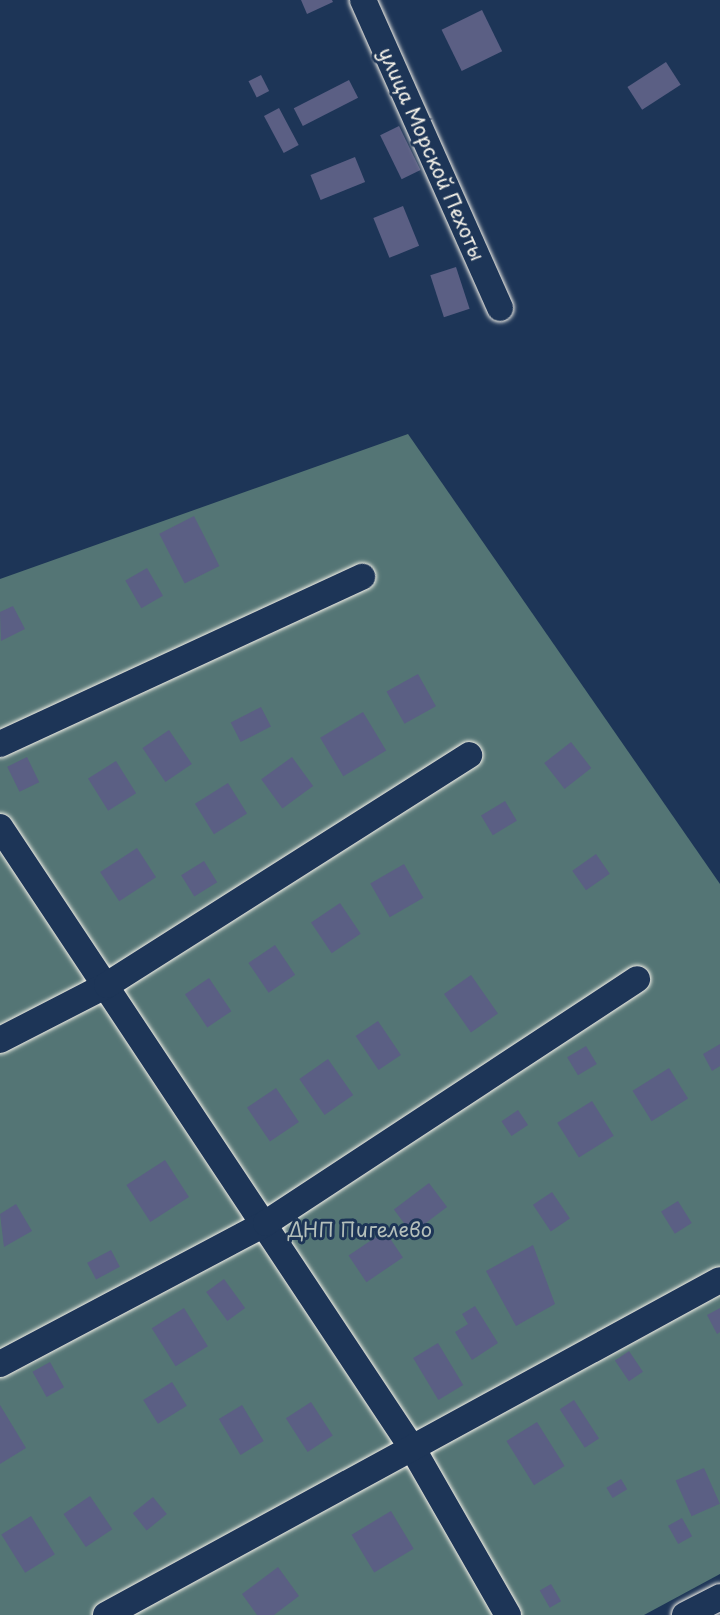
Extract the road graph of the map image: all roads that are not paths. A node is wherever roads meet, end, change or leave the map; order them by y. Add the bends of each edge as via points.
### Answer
1 (363, 0) edge
2 (500, 308) dead end
3 (362, 577) dead end
4 (0, 744) edge
5 (469, 755) dead end
6 (0, 827) edge
7 (637, 979) dead end
8 (107, 985) junction
9 (0, 1040) edge
10 (266, 1223) junction
11 (720, 1280) edge
12 (0, 1364) edge
13 (414, 1451) junction
14 (720, 1597) edge
15 (106, 1615) edge
16 (508, 1615) edge
17 (685, 1615) edge

1 - 2 street, улица Морской Пехоты
3 - 4 street
5 - 8 street
6 - 8 street
7 - 10 street
8 - 9 street
8 - 10 street
10 - 12 street
10 - 13 street
11 - 13 street
13 - 15 street
13 - 16 street
14 - 17 street

